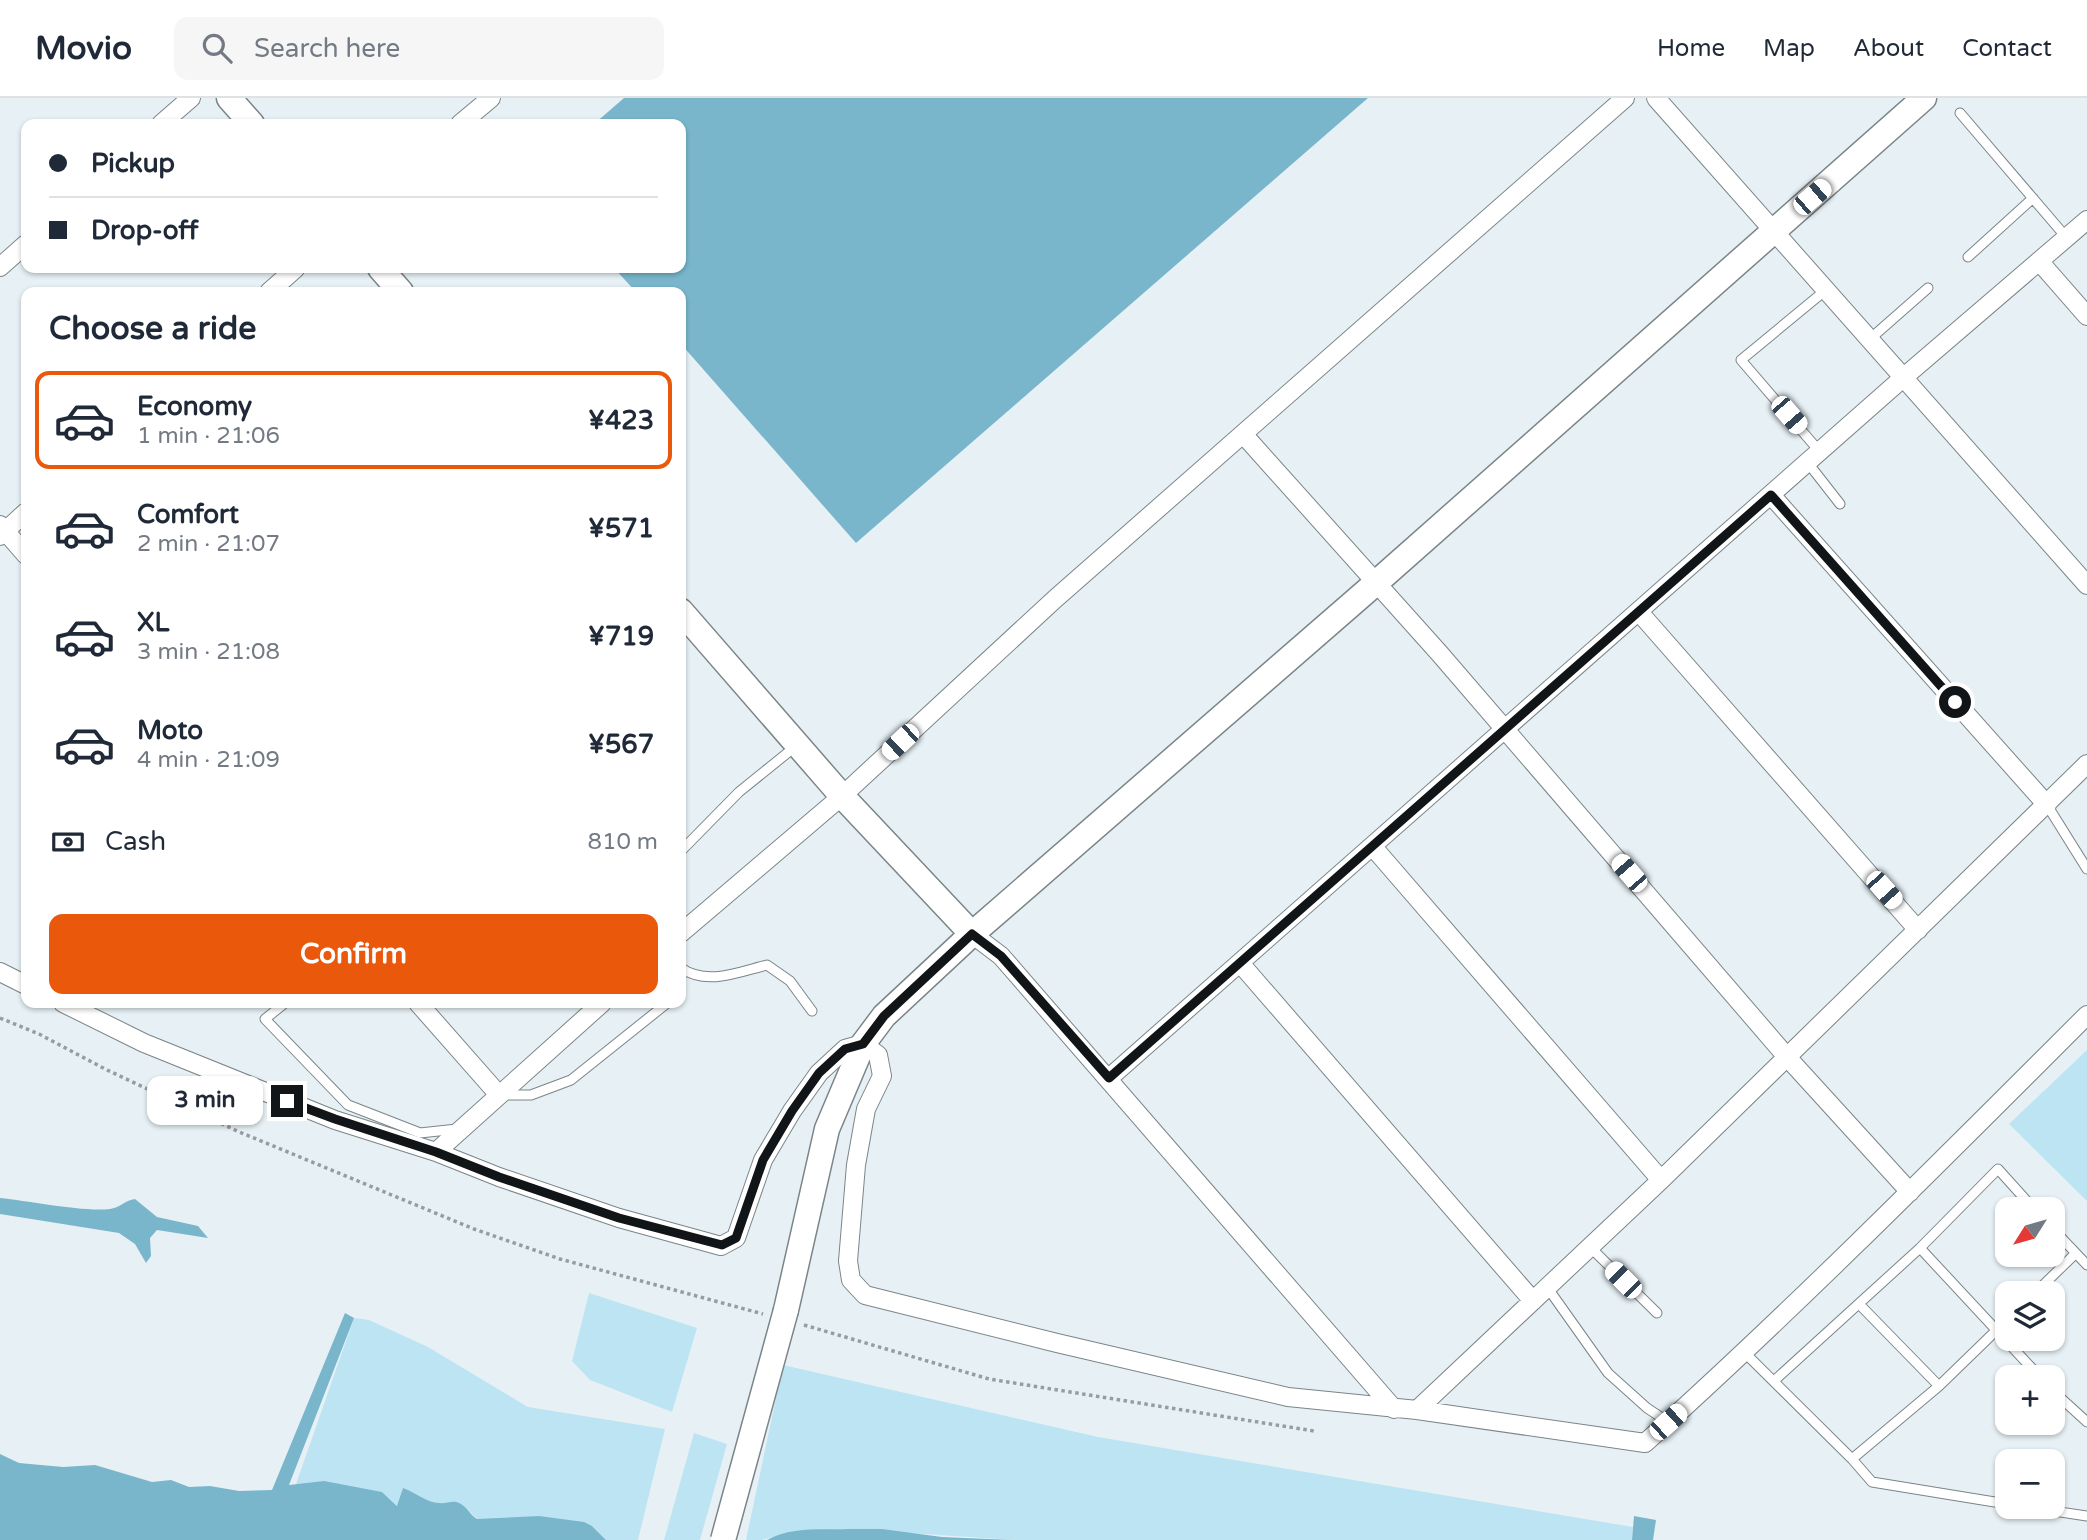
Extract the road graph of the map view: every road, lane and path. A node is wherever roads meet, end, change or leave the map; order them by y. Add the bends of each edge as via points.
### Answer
1 (191, 98) edge
2 (229, 98) edge
3 (491, 98) edge
4 (1625, 98) edge
5 (1656, 98) edge
6 (1924, 98) edge
7 (1960, 114) dead end
8 (167, 119) edge
9 (248, 119) edge
10 (466, 119) edge
11 (2033, 198) junction
12 (2087, 220) edge
13 (1774, 230) junction
14 (2067, 237) junction
15 (21, 248) edge
16 (1968, 257) dead end
17 (2039, 261) junction
18 (0, 267) edge
19 (290, 273) edge
20 (384, 273) edge
21 (275, 287) edge
22 (397, 287) edge
23 (1928, 288) dead end
24 (1826, 289) junction
25 (2087, 316) edge
26 (1870, 338) junction
27 (1904, 377) junction
28 (1243, 434) junction
29 (1814, 457) junction
30 (1771, 495) junction
31 (1840, 504) dead end
32 (21, 517) edge
33 (2, 531) edge
34 (21, 550) edge
35 (1377, 582) junction
36 (2087, 585) edge
37 (1639, 612) junction
38 (686, 617) edge
39 (1506, 730) junction
40 (798, 745) junction
41 (2087, 764) edge
42 (842, 796) junction
43 (2047, 805) junction
44 (686, 846) edge
45 (1373, 847) junction
46 (2087, 869) edge
47 (686, 929) edge
48 (1918, 930) junction
49 (972, 934) junction
50 (1240, 963) junction
51 (0, 972) edge
52 (686, 972) edge
53 (21, 982) edge
54 (73, 1008) edge
55 (279, 1008) edge
56 (422, 1008) edge
57 (596, 1008) edge
58 (661, 1008) edge
59 (812, 1011) dead end
60 (2087, 1015) edge
61 (0, 1018) edge
62 (863, 1044) junction
63 (1787, 1058) junction
64 (1109, 1078) junction
65 (499, 1095) junction
66 (462, 1128) junction
67 (436, 1152) junction
68 (1661, 1180) junction
69 (1910, 1192) junction
70 (2023, 1197) edge
71 (2065, 1243) edge
72 (1590, 1247) junction
73 (1920, 1248) junction
74 (2075, 1254) junction
75 (2087, 1265) edge
76 (2047, 1281) edge
77 (1547, 1287) junction
78 (1533, 1301) junction
79 (1859, 1304) junction
80 (1657, 1313) dead end
81 (785, 1316) junction
82 (1995, 1331) edge
83 (1995, 1333) edge
84 (2015, 1351) edge
85 (1745, 1353) junction
86 (2028, 1365) edge
87 (1775, 1380) junction
88 (1938, 1386) junction
89 (2065, 1402) edge
90 (1394, 1409) junction
91 (1417, 1410) junction
92 (1668, 1422) junction
93 (2087, 1422) edge
94 (1314, 1431) dead end
95 (1852, 1459) junction
96 (1995, 1502) edge
97 (2065, 1513) edge
98 (2087, 1516) edge
99 (723, 1540) edge

1 - 8 street
2 - 9 street
3 - 10 street
4 - 28 street
5 - 13 street
6 - 13 street
7 - 11 lane
11 - 14 lane
11 - 16 lane
12 - 14 street
13 - 24 street
13 - 35 street
14 - 17 street
15 - 18 street
17 - 25 street
17 - 27 street
19 - 21 street
20 - 22 street
23 - 26 lane
24 - 26 street
24 - 29 lane via 1741,360
26 - 27 street
27 - 29 street
27 - 36 street
28 - 35 street
28 - 42 street via 1055,599
29 - 30 street
29 - 31 lane
30 - 37 street
30 - 43 street
32 - 33 street
33 - 34 street
35 - 39 street
35 - 49 street
37 - 39 street
37 - 48 street
38 - 40 street
39 - 45 street
39 - 63 street
40 - 42 street
40 - 44 lane via 739,792
41 - 43 street
42 - 47 street
42 - 49 street
43 - 46 lane
43 - 48 street
45 - 50 street
45 - 68 street
48 - 63 street
49 - 62 street via 884,1016
49 - 64 street via 1001,956
50 - 64 street
50 - 78 street
51 - 53 street
52 - 59 lane via 719,978 767,965 790,981
54 - 67 street via 144,1043 335,1119
55 - 66 lane via 265,1019 348,1105 420,1133
56 - 65 street
57 - 65 street
58 - 65 lane via 571,1080 531,1095
60 - 69 street
61 - 81 path via 237,1131 474,1228 560,1259
62 - 67 street via 845,1049 819,1073 792,1111 763,1160 736,1238 722,1245 619,1218
62 - 81 street via 827,1129
62 - 90 street via 878,1055 882,1076 866,1110 848,1261 851,1280 865,1295 1288,1397
63 - 68 street
63 - 69 street
64 - 90 street
65 - 66 street
66 - 67 street
68 - 72 street
69 - 85 street
70 - 73 lane via 1998,1169
71 - 74 lane
72 - 77 street
72 - 80 lane
73 - 79 lane
73 - 82 lane
74 - 75 lane
74 - 76 lane
77 - 78 street
77 - 92 lane via 1608,1373
78 - 91 street
79 - 87 lane
79 - 88 lane
81 - 94 path via 989,1379
81 - 99 street, bridge
83 - 88 lane
84 - 86 lane
85 - 87 lane
85 - 92 street
87 - 95 lane
88 - 95 lane
89 - 93 lane
90 - 91 street
91 - 92 street via 1644,1443
95 - 96 lane via 1872,1482
97 - 98 lane

